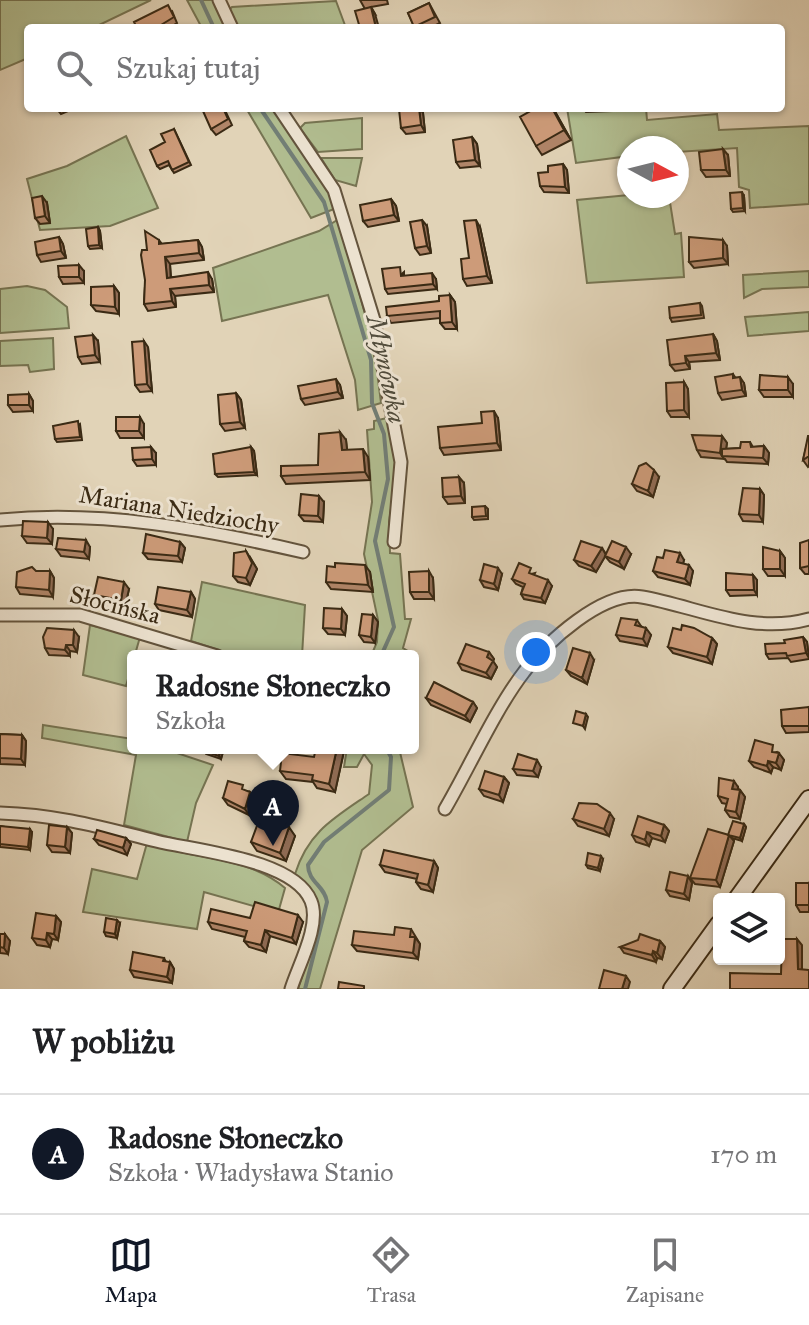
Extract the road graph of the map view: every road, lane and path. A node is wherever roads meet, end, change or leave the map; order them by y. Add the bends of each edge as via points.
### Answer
1 (219, 0) edge
2 (230, 24) edge
3 (282, 112) edge
4 (0, 520) edge
5 (394, 542) dead end
6 (303, 552) dead end
7 (0, 615) edge
8 (809, 619) edge
9 (197, 650) edge
10 (809, 799) edge
11 (445, 809) dead end
12 (0, 813) edge
13 (741, 893) edge
14 (713, 932) edge
15 (291, 989) edge
16 (672, 989) edge

1 - 2 street
3 - 5 street via 334,190 374,320 401,462
4 - 6 street, Mariana Niedziochy via 69,515 169,526
7 - 9 street, Słocińska via 80,615
8 - 11 street via 756,623 640,596 607,600 524,672
10 - 13 street
12 - 15 street via 105,825 249,861 289,878 308,893 313,905
14 - 16 street

